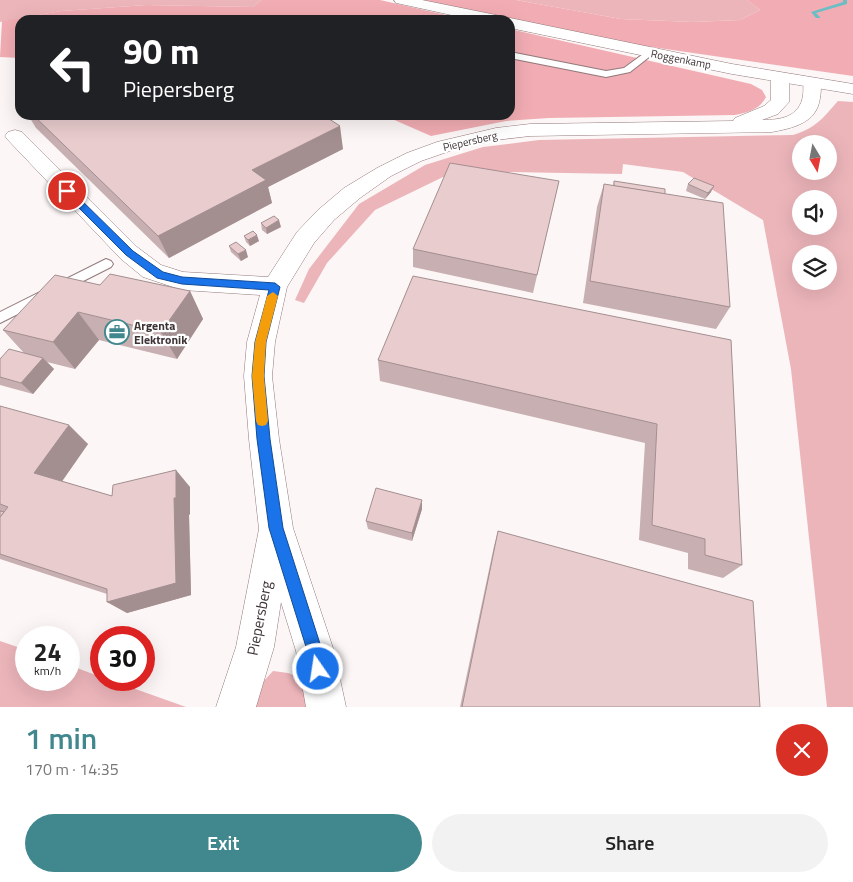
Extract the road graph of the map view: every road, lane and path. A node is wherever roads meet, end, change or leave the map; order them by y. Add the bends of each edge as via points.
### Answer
1 (402, 0) edge
2 (472, 15) edge
3 (515, 24) edge
4 (650, 52) junction
5 (515, 56) edge
6 (780, 78) junction
7 (812, 83) junction
8 (853, 89) edge
9 (721, 127) junction
10 (15, 136) dead end
11 (106, 264) dead end
12 (275, 287) junction
13 (0, 318) edge
14 (276, 528) junction
15 (236, 707) edge
16 (326, 707) edge

1 - 2 street
3 - 4 street, Roggenkamp
4 - 5 lane via 627,70 606,74
4 - 6 street, Roggenkamp
6 - 7 street, Roggenkamp
6 - 9 street, Piepersberg via 780,102 771,110 748,121
7 - 8 street, Roggenkamp
7 - 9 street, Piepersberg via 813,94 803,117 772,126
9 - 12 street, Piepersberg via 530,130 444,146 384,172 352,193 305,238
10 - 12 street via 129,253 152,271 182,281
11 - 13 lane
12 - 14 street, Piepersberg via 261,342 258,376
14 - 15 street, Piepersberg via 255,647
14 - 16 street, Piepersberg via 314,650

